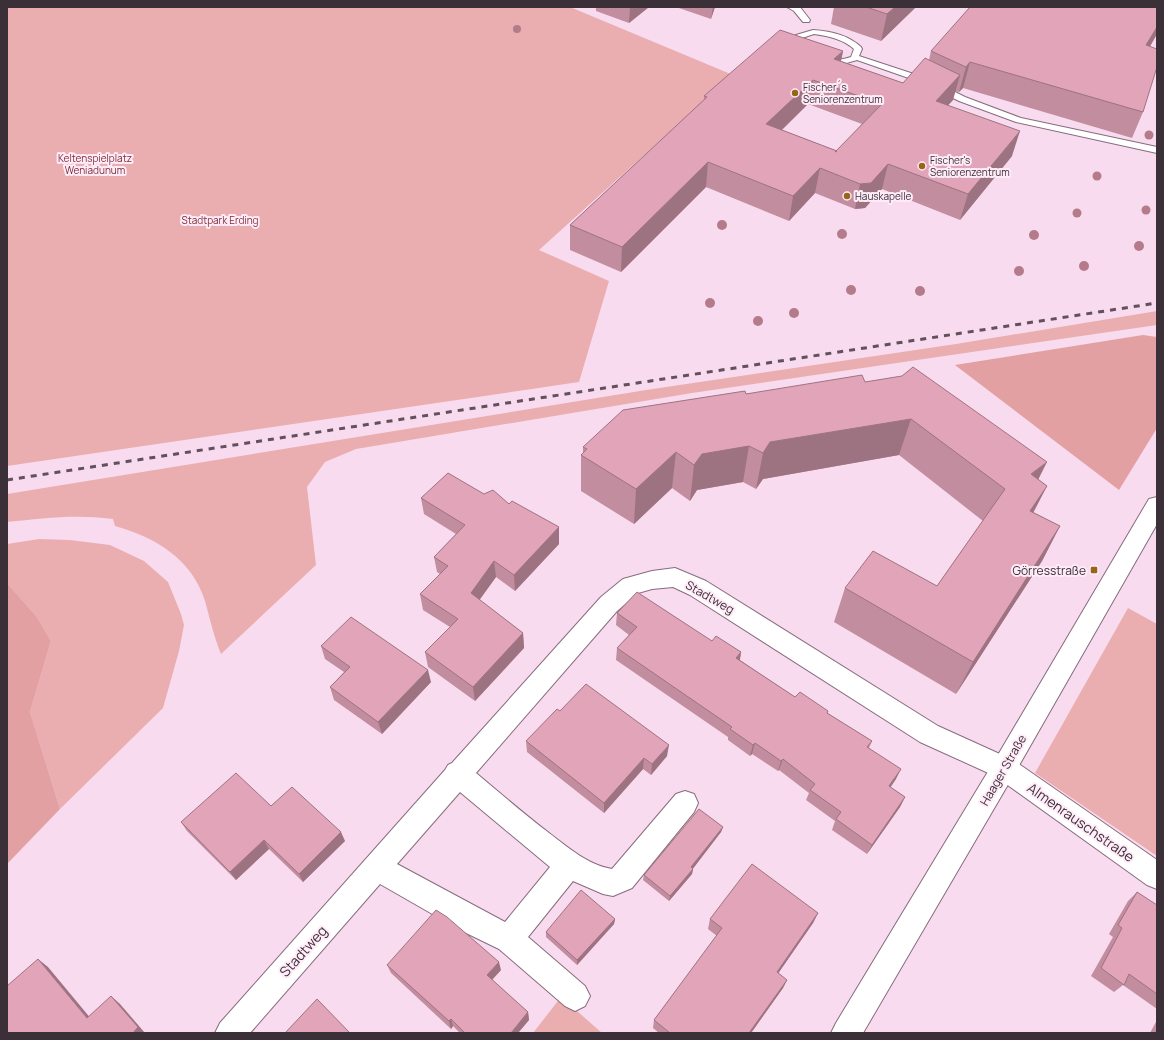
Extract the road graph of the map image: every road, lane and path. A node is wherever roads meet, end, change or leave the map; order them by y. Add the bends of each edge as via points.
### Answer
1 (791, 7) edge
2 (806, 20) dead end
3 (855, 57) junction
4 (1157, 150) edge
5 (1157, 506) edge
6 (1004, 768) junction
7 (458, 773) junction
8 (685, 803) dead end
9 (569, 865) junction
10 (377, 868) junction
11 (1157, 876) edge
12 (509, 939) junction
13 (575, 996) dead end
14 (230, 1033) edge
15 (846, 1033) edge

1 - 2 lane via 797,9
3 - 3 lane via 858,49 854,44 821,32 798,36 795,40 795,45 799,49 823,59 842,62
3 - 4 lane via 926,81 962,99 1019,120
5 - 6 street, Haager Straße
6 - 7 street, Stadtweg via 929,734 698,588 675,577 631,586 609,604
6 - 11 street, Almenrauschstraße
6 - 15 street, Haager Straße
7 - 9 street
7 - 10 street, Stadtweg
8 - 9 street via 622,879 613,883 603,881
9 - 12 street
10 - 12 street
10 - 14 street, Stadtweg
12 - 13 street

